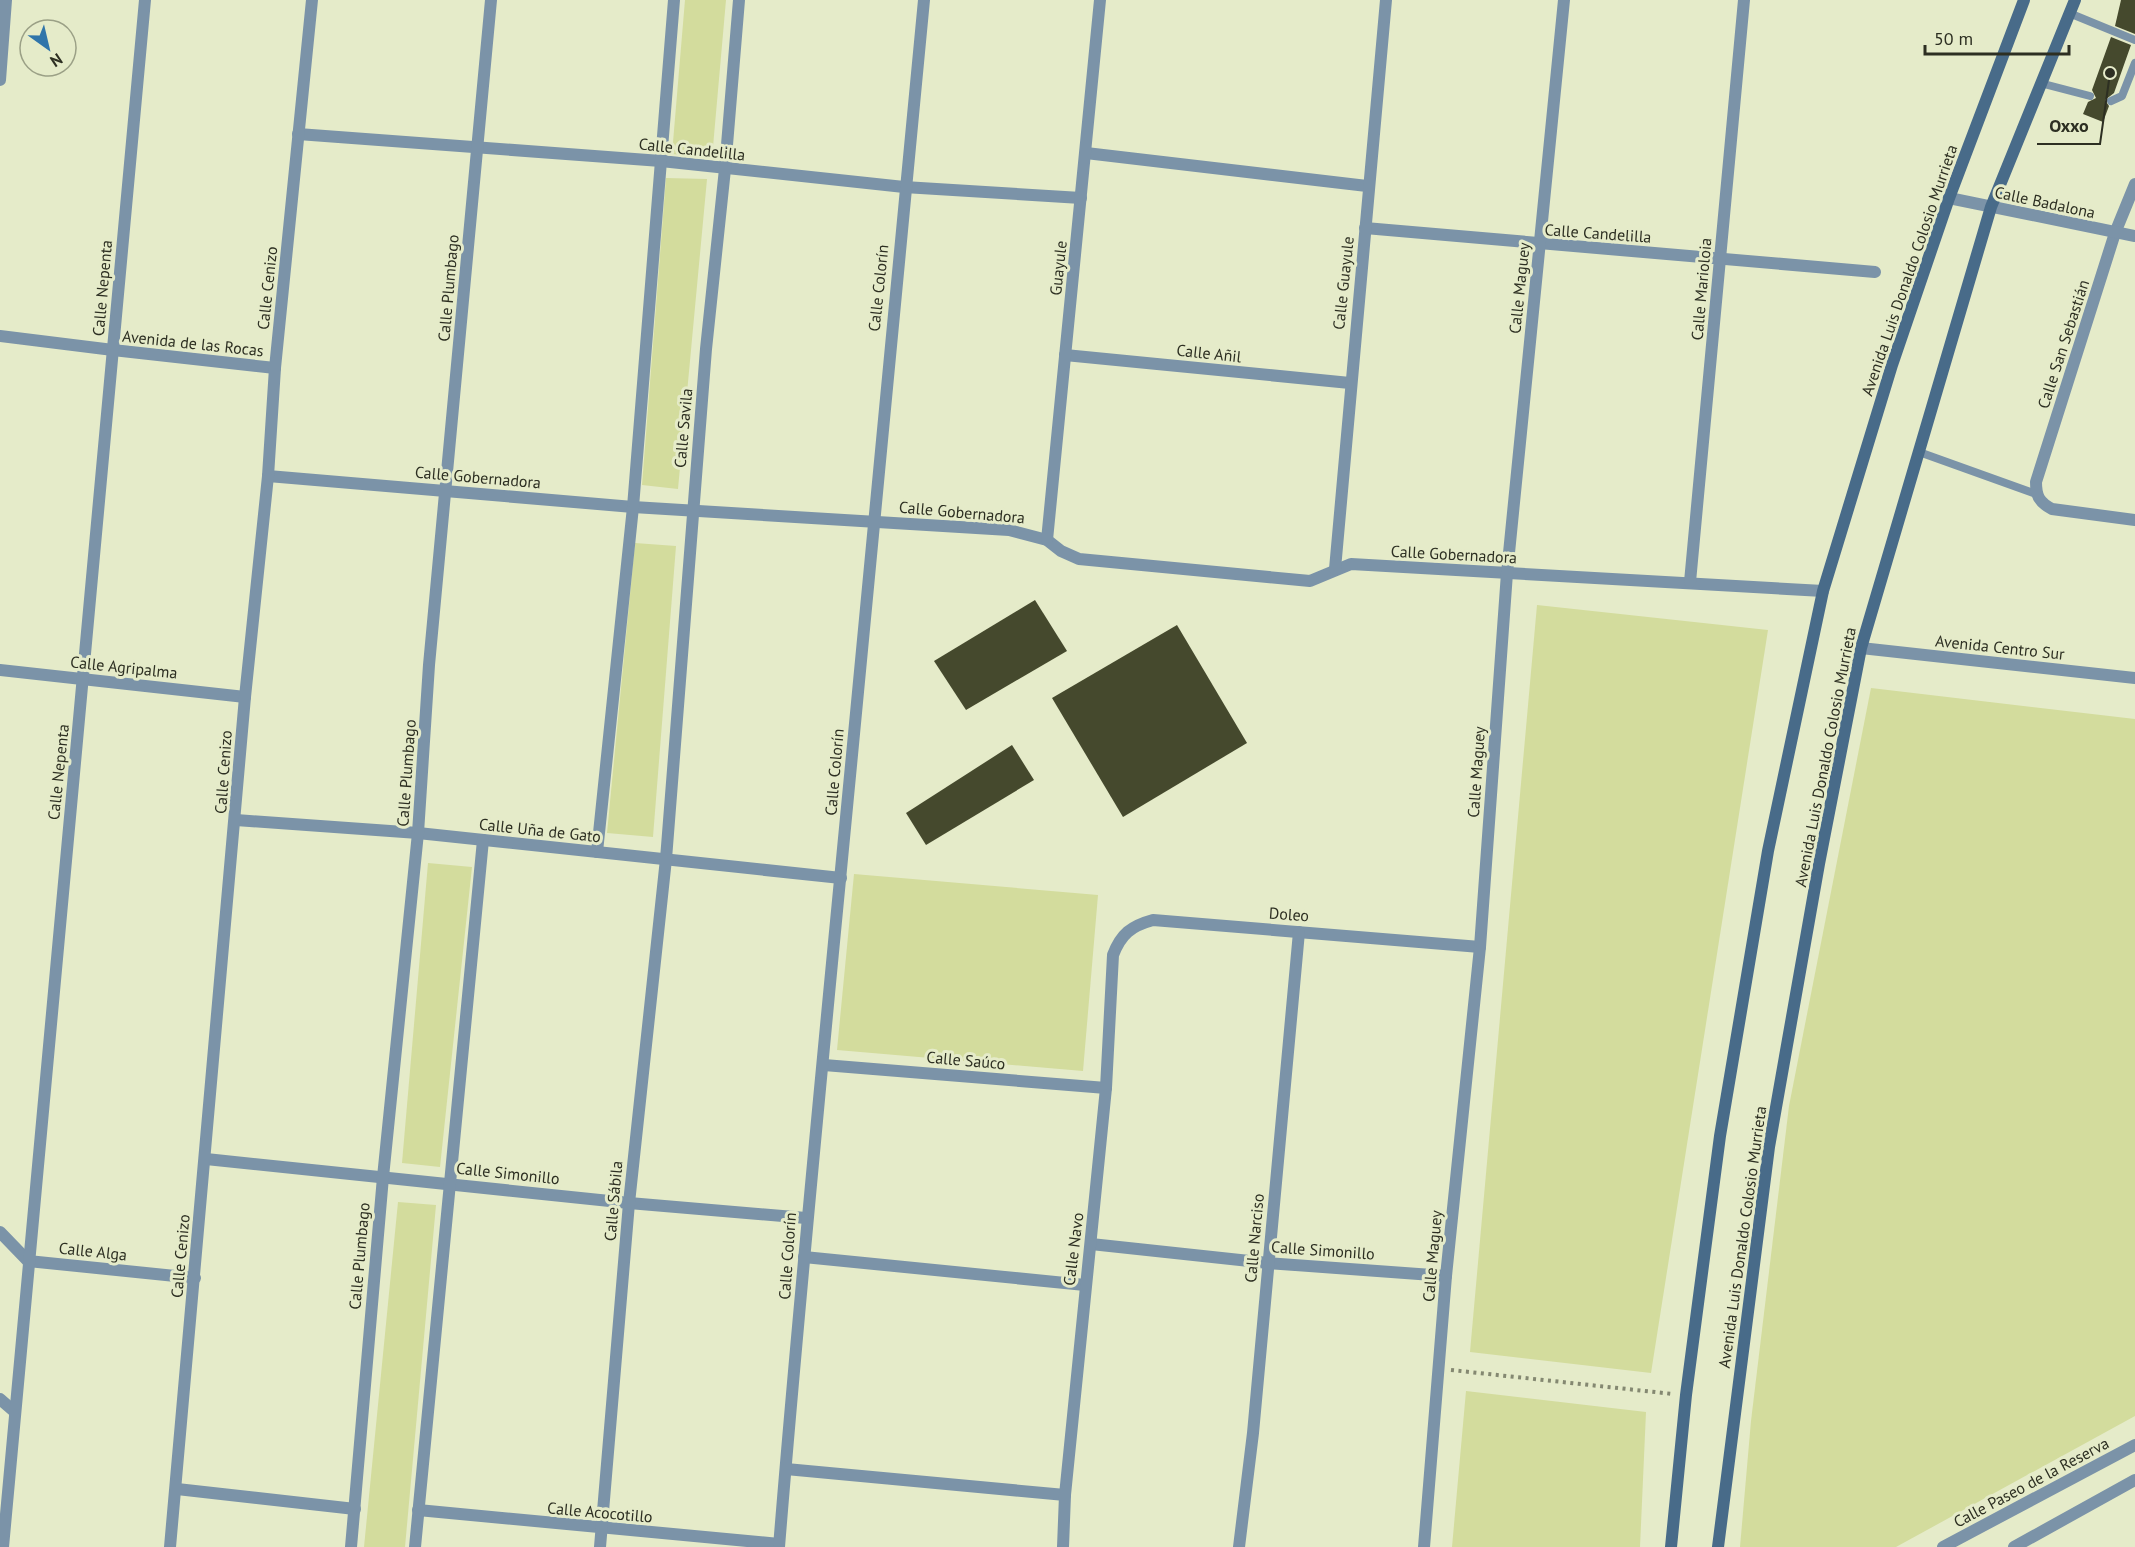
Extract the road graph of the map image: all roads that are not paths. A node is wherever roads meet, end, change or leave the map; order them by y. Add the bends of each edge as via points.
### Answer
1 (6, 0) edge
2 (145, 0) edge
3 (312, 0) edge
4 (491, 0) edge
5 (674, 0) edge
6 (739, 0) edge
7 (924, 0) edge
8 (1100, 0) edge
9 (1386, 0) edge
10 (1563, 0) edge
11 (1744, 0) edge
12 (2024, 0) edge
13 (2075, 0) edge
14 (2069, 13) junction
15 (2135, 40) edge
16 (2135, 63) edge
17 (0, 80) edge
18 (2040, 82) junction
19 (2090, 96) dead end
20 (2111, 101) dead end
21 (298, 134) junction
22 (478, 146) junction
23 (1086, 153) junction
24 (661, 161) junction
25 (725, 169) junction
26 (2135, 184) edge
27 (1367, 186) junction
28 (904, 187) junction
29 (1081, 198) junction
30 (1948, 198) junction
31 (1991, 207) junction
32 (1365, 228) junction
33 (2115, 233) junction
34 (2135, 236) edge
35 (1540, 245) junction
36 (1720, 259) junction
37 (1875, 272) dead end
38 (0, 336) edge
39 (113, 351) junction
40 (1065, 355) junction
41 (275, 368) junction
42 (1350, 383) junction
43 (1919, 452) junction
44 (268, 476) junction
45 (446, 490) junction
46 (2036, 494) junction
47 (633, 507) junction
48 (693, 512) junction
49 (2135, 520) edge
50 (875, 521) junction
51 (1047, 540) junction
52 (1335, 569) junction
53 (1507, 573) junction
54 (1690, 582) junction
55 (1823, 591) junction
56 (1861, 648) junction
57 (0, 670) edge
58 (2135, 678) edge
59 (84, 679) junction
60 (245, 697) junction
61 (236, 820) junction
62 (418, 833) junction
63 (483, 840) junction
64 (597, 852) junction
65 (666, 859) junction
66 (841, 878) junction
67 (1299, 932) junction
68 (1480, 946) junction
69 (1113, 955) joint
70 (824, 1065) junction
71 (1106, 1088) junction
72 (206, 1160) junction
73 (383, 1177) junction
74 (448, 1184) junction
75 (629, 1203) junction
76 (806, 1218) junction
77 (0, 1232) edge
78 (1091, 1244) junction
79 (804, 1257) junction
80 (28, 1261) junction
81 (1268, 1263) junction
82 (1446, 1276) junction
83 (195, 1278) junction
84 (1085, 1285) junction
85 (0, 1399) edge
86 (15, 1412) junction
87 (2135, 1445) edge
88 (786, 1469) junction
89 (2135, 1480) edge
90 (177, 1489) junction
91 (1065, 1495) junction
92 (355, 1509) junction
93 (418, 1510) junction
94 (602, 1530) junction
95 (1719, 1545) edge
96 (779, 1546) edge
97 (3, 1547) edge
98 (170, 1547) edge
99 (351, 1547) edge
100 (415, 1547) edge
101 (600, 1547) edge
102 (1063, 1547) edge
103 (1239, 1547) edge
104 (1424, 1547) edge
105 (1671, 1547) edge
106 (1943, 1547) edge
107 (2013, 1547) edge

1 - 17 street
2 - 39 street, Calle Nepenta
3 - 21 street, Calle Cenizo
4 - 22 street, Calle Plumbago
5 - 24 street
6 - 25 street, Calle Savila
7 - 28 street, Calle Colorín
8 - 23 street, Guayule
9 - 27 street, Calle Guayule
10 - 35 street, Calle Maguey
11 - 36 street, Calle Marioloia
12 - 30 main road, Avenida Luis Donaldo Colosio Murrieta
13 - 14 main road, Avenida Luis Donaldo Colosio Murrieta
14 - 15 lane
14 - 18 main road, Avenida Luis Donaldo Colosio Murrieta
16 - 20 lane via 2122,96
18 - 19 lane
18 - 31 main road, Avenida Luis Donaldo Colosio Murrieta
21 - 22 street, Calle Candelilla
21 - 41 street, Calle Cenizo
22 - 24 street, Calle Candelilla
22 - 45 street, Calle Plumbago
23 - 27 street
23 - 29 street, Guayule
24 - 25 street, Calle Candelilla
24 - 47 street
25 - 28 street, Calle Candelilla
25 - 48 street, Calle Savila
26 - 33 street, Calle San Sebastián
27 - 32 street, Calle Guayule
28 - 29 street, Calle Candelilla
28 - 50 street, Calle Colorín
29 - 40 street, Guayule
30 - 31 street, Calle Badalona
30 - 55 main road, Avenida Luis Donaldo Colosio Murrieta
31 - 33 street, Calle Badalona
31 - 43 main road, Avenida Luis Donaldo Colosio Murrieta
32 - 35 street, Calle Candelilla
32 - 42 street, Calle Guayule
33 - 34 street, Calle Badalona
33 - 46 street, Calle San Sebastián via 2036,482
35 - 36 street, Calle Candelilla
35 - 53 street, Calle Maguey
36 - 37 street, Calle Candelilla
36 - 54 street, Calle Marioloia
38 - 39 street, Avenida de las Rocas
39 - 41 street, Avenida de las Rocas
39 - 59 street, Calle Nepenta
40 - 42 street, Calle Añil
40 - 51 street, Guayule
41 - 44 street, Calle Cenizo
42 - 52 street, Calle Guayule
43 - 46 lane
43 - 56 main road, Avenida Luis Donaldo Colosio Murrieta
44 - 45 street, Calle Gobernadora
44 - 60 street, Calle Cenizo
45 - 47 street, Calle Gobernadora
45 - 62 street, Calle Plumbago
46 - 49 street via 2041,503 2052,509
47 - 48 street, Calle Gobernadora
47 - 64 street
48 - 50 street, Calle Gobernadora
48 - 65 street, Calle Savila
50 - 51 street, Calle Gobernadora via 1009,530
50 - 66 street, Calle Colorín
51 - 52 street, Calle Gobernadora via 1079,559 1310,581
52 - 53 street, Calle Gobernadora via 1351,564
53 - 54 street, Calle Gobernadora
53 - 68 street, Calle Maguey
54 - 55 street, Calle Gobernadora
55 - 105 main road, Avenida Luis Donaldo Colosio Murrieta via 1758,908 1719,1136
56 - 58 street, Avenida Centro Sur
56 - 95 main road, Avenida Luis Donaldo Colosio Murrieta via 1769,1147
57 - 59 street, Calle Agripalma
59 - 60 street, Calle Agripalma
59 - 80 street, Calle Nepenta
60 - 61 street, Calle Cenizo
61 - 62 street, Calle Uña de Gato
61 - 72 street, Calle Cenizo
62 - 63 street, Calle Uña de Gato
62 - 73 street, Calle Plumbago
63 - 64 street, Calle Uña de Gato
63 - 74 street
64 - 65 street, Calle Uña de Gato
65 - 66 street, Calle Uña de Gato
65 - 75 street, Calle Sábila
66 - 70 street, Calle Colorín
67 - 68 street, Doleo
67 - 69 street, Doleo via 1153,920 1135,925 1120,938
67 - 81 street, Calle Narciso
68 - 82 street, Calle Maguey
69 - 71 street, Calle Navo
70 - 71 street, Calle Saúco
70 - 76 street, Calle Colorín
71 - 78 street, Calle Navo
72 - 73 street, Calle Simonillo
72 - 83 street, Calle Cenizo
73 - 74 street, Calle Simonillo
73 - 92 street, Calle Plumbago
74 - 75 street, Calle Simonillo
74 - 93 street
75 - 76 street, Calle Simonillo
75 - 94 street, Calle Sábila
76 - 79 street, Calle Colorín
77 - 80 street
78 - 81 street, Calle Simonillo
78 - 84 street, Calle Navo
79 - 84 street
79 - 88 street, Calle Colorín
80 - 83 street, Calle Alga
80 - 86 street, Calle Nepenta
81 - 82 street, Calle Simonillo
81 - 103 street, Calle Narciso
82 - 104 street, Calle Maguey
83 - 90 street, Calle Cenizo
84 - 91 street, Calle Navo
85 - 86 street
86 - 97 street, Calle Nepenta
87 - 106 street, Calle Paseo de la Reserva
88 - 91 street
88 - 96 street, Calle Colorín
89 - 107 street
90 - 92 street
90 - 98 street, Calle Cenizo
91 - 102 street, Calle Navo
92 - 99 street, Calle Plumbago
93 - 94 street, Calle Acocotillo
93 - 100 street
94 - 96 street, Calle Acocotillo
94 - 101 street, Calle Sábila

